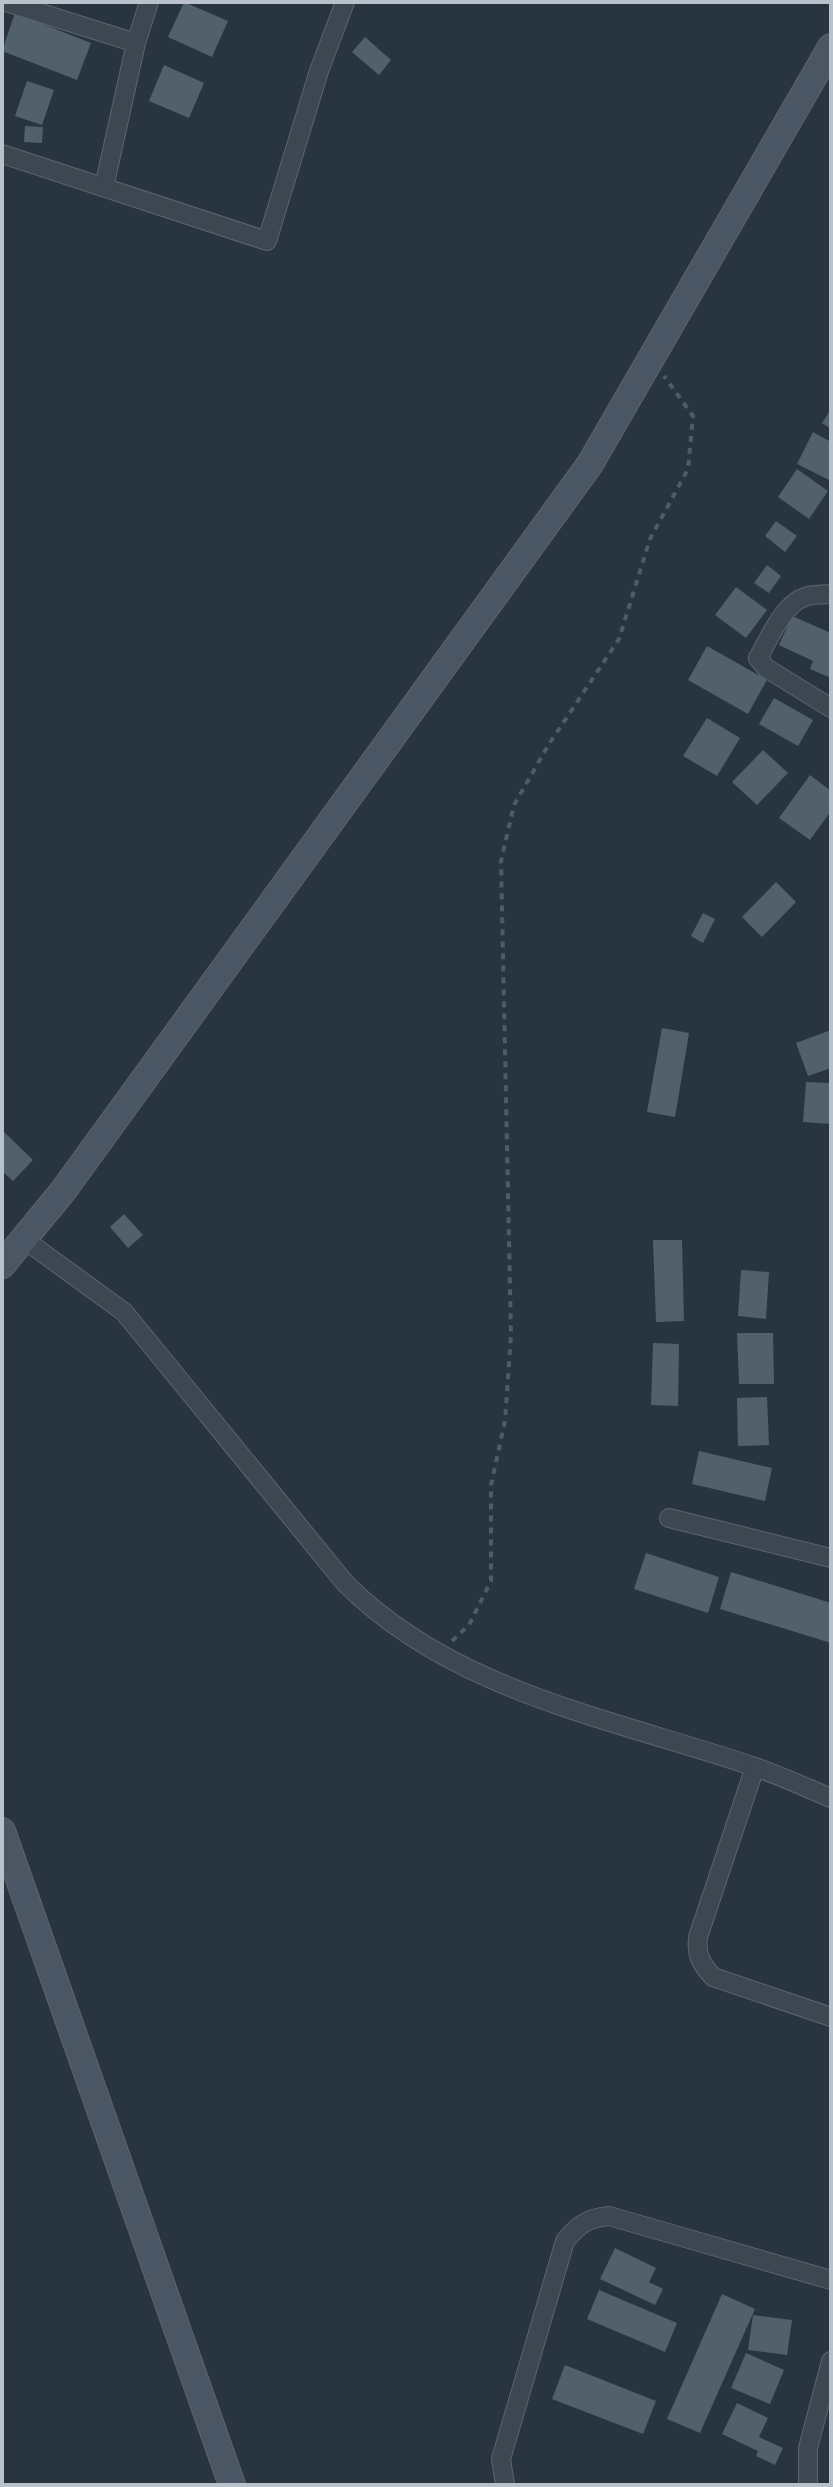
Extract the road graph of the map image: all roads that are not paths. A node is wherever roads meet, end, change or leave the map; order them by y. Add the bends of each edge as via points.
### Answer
1 (6, 2) edge
2 (149, 2) edge
3 (345, 2) edge
4 (136, 43) junction
5 (831, 47) edge
6 (2, 154) edge
7 (104, 187) junction
8 (831, 594) edge
9 (831, 708) edge
10 (25, 1240) junction
11 (2, 1265) edge
12 (669, 1518) dead end
13 (831, 1558) edge
14 (755, 1767) junction
15 (831, 1798) edge
16 (2, 1831) edge
17 (831, 2017) edge
18 (831, 2280) edge
19 (831, 2361) edge
20 (232, 2485) edge
21 (505, 2485) edge
22 (808, 2485) edge

1 - 4 street
2 - 4 street
3 - 7 street via 267,241
4 - 7 street
5 - 10 street via 590,464
6 - 7 street
8 - 9 street via 794,604 758,658
10 - 11 street
10 - 14 street via 124,1312 345,1583 380,1614 466,1666 549,1702
12 - 13 street
14 - 15 street
14 - 17 street via 696,1951 713,1977
16 - 20 street
18 - 21 street via 609,2216 590,2218 565,2241 501,2459
19 - 22 street via 808,2448

